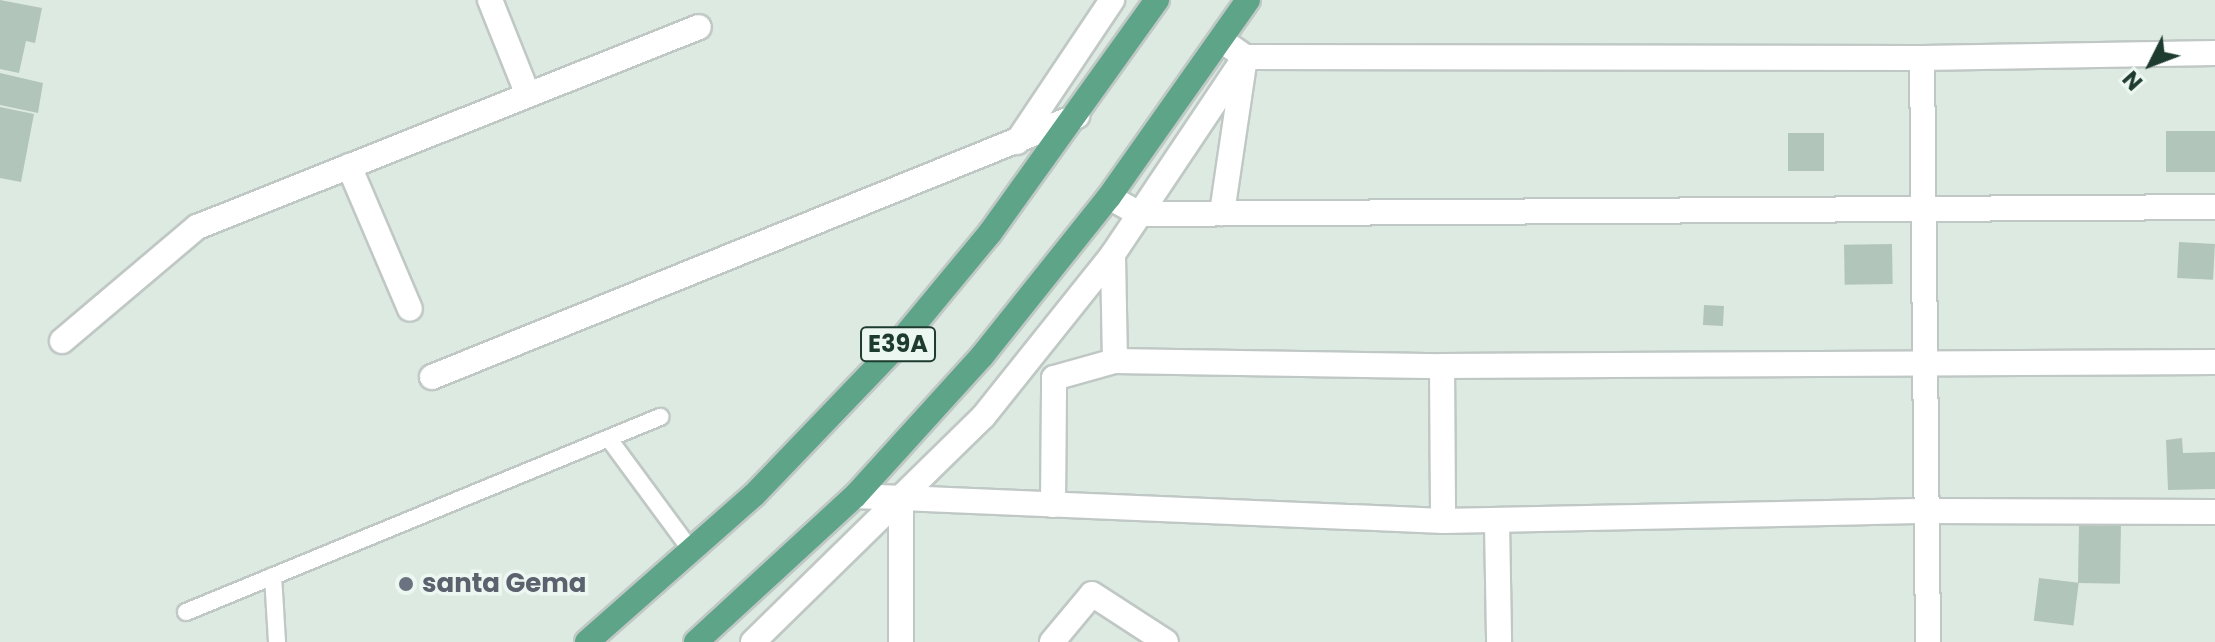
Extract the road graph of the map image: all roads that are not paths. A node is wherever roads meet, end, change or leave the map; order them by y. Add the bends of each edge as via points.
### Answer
1 (490, 0) edge
2 (1112, 0) edge
3 (1157, 0) edge
4 (1248, 0) edge
5 (699, 27) dead end
6 (1221, 40) junction
7 (2215, 53) edge
8 (1245, 57) junction
9 (1922, 58) junction
10 (528, 95) junction
11 (1077, 116) junction
12 (1017, 142) junction
13 (349, 166) junction
14 (1109, 197) junction
15 (1924, 205) junction
16 (2215, 207) edge
17 (1222, 213) junction
18 (1140, 214) junction
19 (1113, 254) junction
20 (410, 309) dead end
21 (62, 341) dead end
22 (1115, 361) junction
23 (2215, 362) edge
24 (1925, 363) junction
25 (1442, 366) junction
26 (432, 377) dead end
27 (660, 417) dead end
28 (609, 439) junction
29 (855, 496) junction
30 (901, 501) junction
31 (1053, 505) junction
32 (1929, 511) junction
33 (2215, 512) edge
34 (1443, 521) junction
35 (1497, 522) junction
36 (693, 553) junction
37 (273, 576) junction
38 (186, 612) dead end
39 (277, 642) edge
40 (587, 642) edge
41 (696, 642) edge
42 (753, 642) edge
43 (901, 642) edge
44 (1052, 642) edge
45 (1166, 642) edge
46 (1499, 642) edge
47 (1928, 642) edge

1 - 10 street
2 - 12 street
3 - 11 main road, E39A
4 - 6 main road, E39A
5 - 10 street
6 - 8 street
6 - 14 main road, E39A
7 - 9 street
8 - 9 street
8 - 17 street
8 - 18 street
9 - 15 street
10 - 13 street
11 - 12 street
11 - 36 main road, E39A via 894,349 814,436
12 - 26 street
13 - 20 street
13 - 21 street via 197,227
14 - 18 street
14 - 29 main road, E39A via 982,356
15 - 16 street
15 - 17 street
15 - 24 street
17 - 18 street
18 - 19 street
19 - 22 street
19 - 30 street via 983,417
22 - 25 street
22 - 31 street via 1054,378
23 - 24 street
24 - 25 street
24 - 32 street
25 - 34 street
27 - 28 lane
28 - 36 lane
28 - 37 lane
29 - 30 street
29 - 41 main road, E39A
30 - 31 street
30 - 42 street
30 - 43 street
31 - 34 street
32 - 33 street
32 - 35 street
32 - 47 street
34 - 35 street
35 - 46 street
36 - 40 main road, E39A
37 - 38 lane
37 - 39 lane
44 - 45 street via 1092,594

